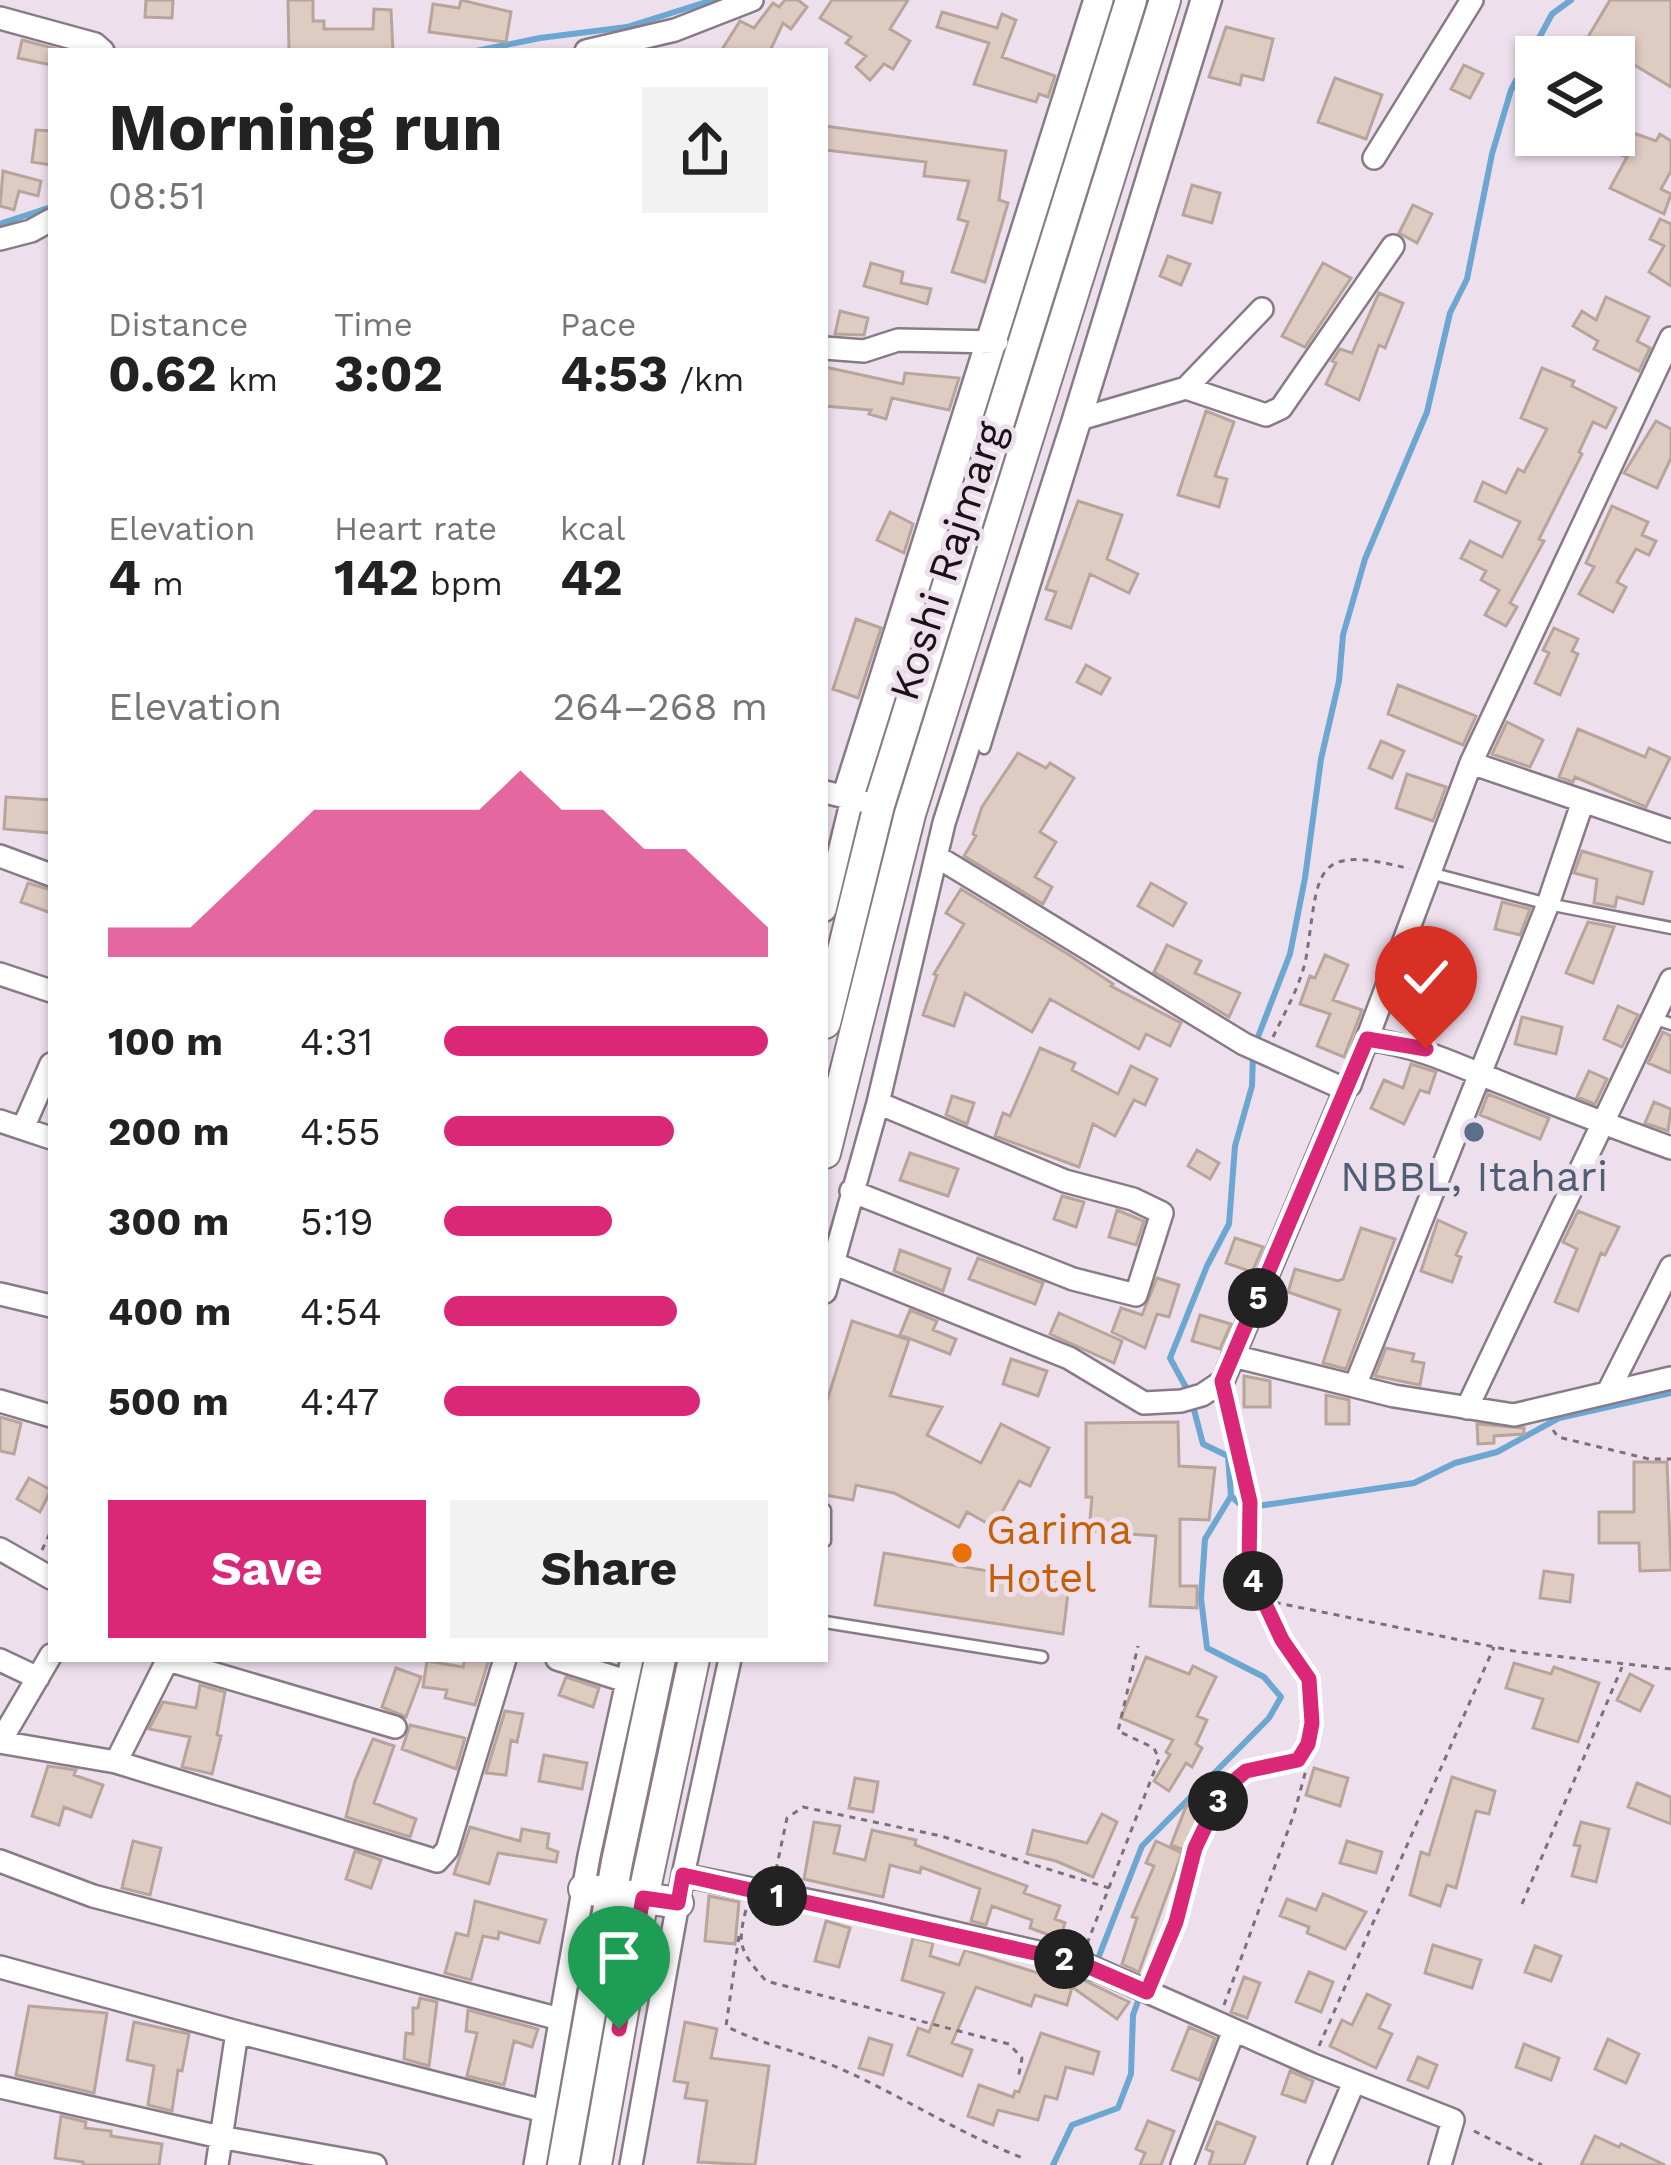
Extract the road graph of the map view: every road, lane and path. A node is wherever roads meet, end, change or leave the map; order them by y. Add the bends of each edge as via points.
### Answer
1 (752, 0) edge
2 (1089, 0) edge
3 (1102, 0) edge
4 (1131, 0) edge
5 (1165, 0) edge
6 (1202, 0) edge
7 (1216, 0) edge
8 (1472, 0) edge
9 (0, 18) edge
10 (100, 48) edge
11 (606, 48) edge
12 (1374, 158) dead end
13 (48, 222) edge
14 (0, 238) edge
15 (1393, 246) dead end
16 (1262, 309) dead end
17 (1671, 338) edge
18 (990, 342) junction
19 (828, 348) edge
20 (1186, 388) junction
21 (1080, 418) junction
22 (984, 748) dead end
23 (1471, 763) junction
24 (848, 798) edge
25 (1583, 801) junction
26 (910, 814) junction
27 (944, 824) junction
28 (1671, 831) edge
29 (0, 856) edge
30 (936, 856) junction
31 (1430, 873) junction
32 (48, 874) edge
33 (828, 895) edge
34 (1548, 904) junction
35 (1671, 928) edge
36 (0, 974) edge
37 (1671, 980) edge
38 (48, 990) edge
39 (828, 995) edge
40 (1662, 1021) edge
41 (1367, 1039) junction
42 (1265, 1054) junction
43 (48, 1071) edge
44 (1481, 1075) junction
45 (1346, 1088) junction
46 (878, 1103) junction
47 (0, 1121) edge
48 (1604, 1124) junction
49 (23, 1128) junction
50 (48, 1137) edge
51 (828, 1141) edge
52 (1671, 1148) edge
53 (851, 1191) junction
54 (829, 1262) edge
55 (1671, 1267) edge
56 (0, 1294) edge
57 (48, 1305) edge
58 (1233, 1356) junction
59 (1671, 1378) edge
60 (1222, 1381) junction
61 (1355, 1387) junction
62 (1608, 1392) junction
63 (0, 1402) edge
64 (1467, 1408) junction
65 (48, 1415) edge
66 (1555, 1433) dead end
67 (1671, 1460) edge
68 (0, 1549) edge
69 (48, 1576) edge
70 (1261, 1599) junction
71 (828, 1622) edge
72 (1138, 1646) dead end
73 (1494, 1647) junction
74 (1042, 1657) dead end
75 (0, 1660) edge
76 (48, 1660) edge
77 (166, 1662) edge
78 (178, 1662) edge
79 (504, 1662) edge
80 (577, 1662) edge
81 (659, 1662) edge
82 (693, 1662) edge
83 (729, 1662) edge
84 (1623, 1666) junction
85 (629, 1670) edge
86 (1671, 1670) edge
87 (38, 1678) junction
88 (395, 1727) dead end
89 (0, 1742) edge
90 (1308, 1744) junction
91 (116, 1762) junction
92 (0, 1861) edge
93 (1109, 1888) junction
94 (681, 1889) junction
95 (597, 1891) junction
96 (759, 1892) junction
97 (643, 1898) junction
98 (1522, 1904) dead end
99 (739, 1936) junction
100 (0, 1967) edge
101 (1090, 1967) junction
102 (1147, 1992) junction
103 (560, 2019) junction
104 (1225, 2026) junction
105 (237, 2032) junction
106 (1311, 2064) junction
107 (1018, 2079) dead end
108 (1354, 2082) junction
109 (0, 2087) edge
110 (544, 2111) junction
111 (1453, 2120) junction
112 (220, 2137) junction
113 (1023, 2158) dead end
114 (613, 2164) edge
115 (217, 2165) edge
116 (375, 2165) edge
117 (535, 2165) edge
118 (563, 2165) edge
119 (1182, 2165) edge
120 (1319, 2165) edge
121 (1440, 2165) edge
122 (1542, 2165) edge

1 - 11 street
2 - 18 lane
3 - 18 street
4 - 24 main road, Koshi Rajmarg
5 - 26 main road, Koshi Rajmarg
6 - 21 street
7 - 21 lane
8 - 12 street
9 - 10 street
13 - 14 street
15 - 20 street via 1280,408 1266,416
16 - 20 street
17 - 23 street
18 - 19 street
18 - 24 street
20 - 21 street
21 - 22 lane
21 - 27 street
23 - 25 street
23 - 31 street
24 - 26 street
24 - 33 street
24 - 39 main road, Koshi Rajmarg
25 - 28 street
25 - 34 street
26 - 27 street
26 - 51 main road, Koshi Rajmarg
27 - 30 street
29 - 32 street
30 - 42 street
30 - 46 street
31 - 34 lane
31 - 41 street
31 - 42 path via 1346,857 1320,876 1305,962
34 - 35 lane
34 - 44 street
36 - 38 street
37 - 40 street
40 - 48 street
41 - 44 street via 1426,1049
41 - 45 street
42 - 45 street
43 - 49 street
44 - 48 street
44 - 61 street
45 - 58 street
46 - 53 street
46 - 53 street via 1162,1213 1136,1295 1073,1279
47 - 49 street
48 - 52 street
48 - 64 street
49 - 50 street
53 - 54 street
54 - 60 street via 1069,1358 1144,1403 1191,1398
55 - 62 street
56 - 57 street
58 - 60 street
58 - 61 street
59 - 62 street
60 - 70 path via 1250,1502 1249,1569
61 - 64 street
62 - 64 street via 1514,1415
63 - 65 street
66 - 67 path
68 - 69 street
70 - 73 path
70 - 90 path via 1309,1679
71 - 74 lane
72 - 93 path via 1118,1728 1159,1759
73 - 84 path
73 - 106 path
75 - 87 street
76 - 87 street
77 - 91 street
78 - 88 street
79 - 91 street via 447,1850 436,1861
80 - 85 street
81 - 95 main road
82 - 97 main road
83 - 94 street
84 - 86 path
84 - 98 path
85 - 95 street
87 - 89 street
89 - 91 street
90 - 102 path via 1298,1760 1246,1771 1223,1790
90 - 104 path via 1294,1814
92 - 103 street via 93,1896
93 - 96 path via 941,1836 803,1807 787,1818 780,1860
93 - 101 path
94 - 96 street
94 - 97 main road
94 - 114 street
95 - 97 main road
95 - 103 street
95 - 118 main road
96 - 99 path
96 - 101 street
97 - 114 main road
99 - 107 path via 766,1981 1009,2044 1022,2057
99 - 113 path via 726,2026 842,2069
100 - 105 street
101 - 102 street
102 - 104 street
103 - 110 street
104 - 106 street
104 - 119 street
105 - 110 street
105 - 112 street
106 - 108 street
108 - 111 street
108 - 120 street
109 - 112 street
110 - 117 street
111 - 121 street
111 - 122 path
112 - 115 street
112 - 116 street

